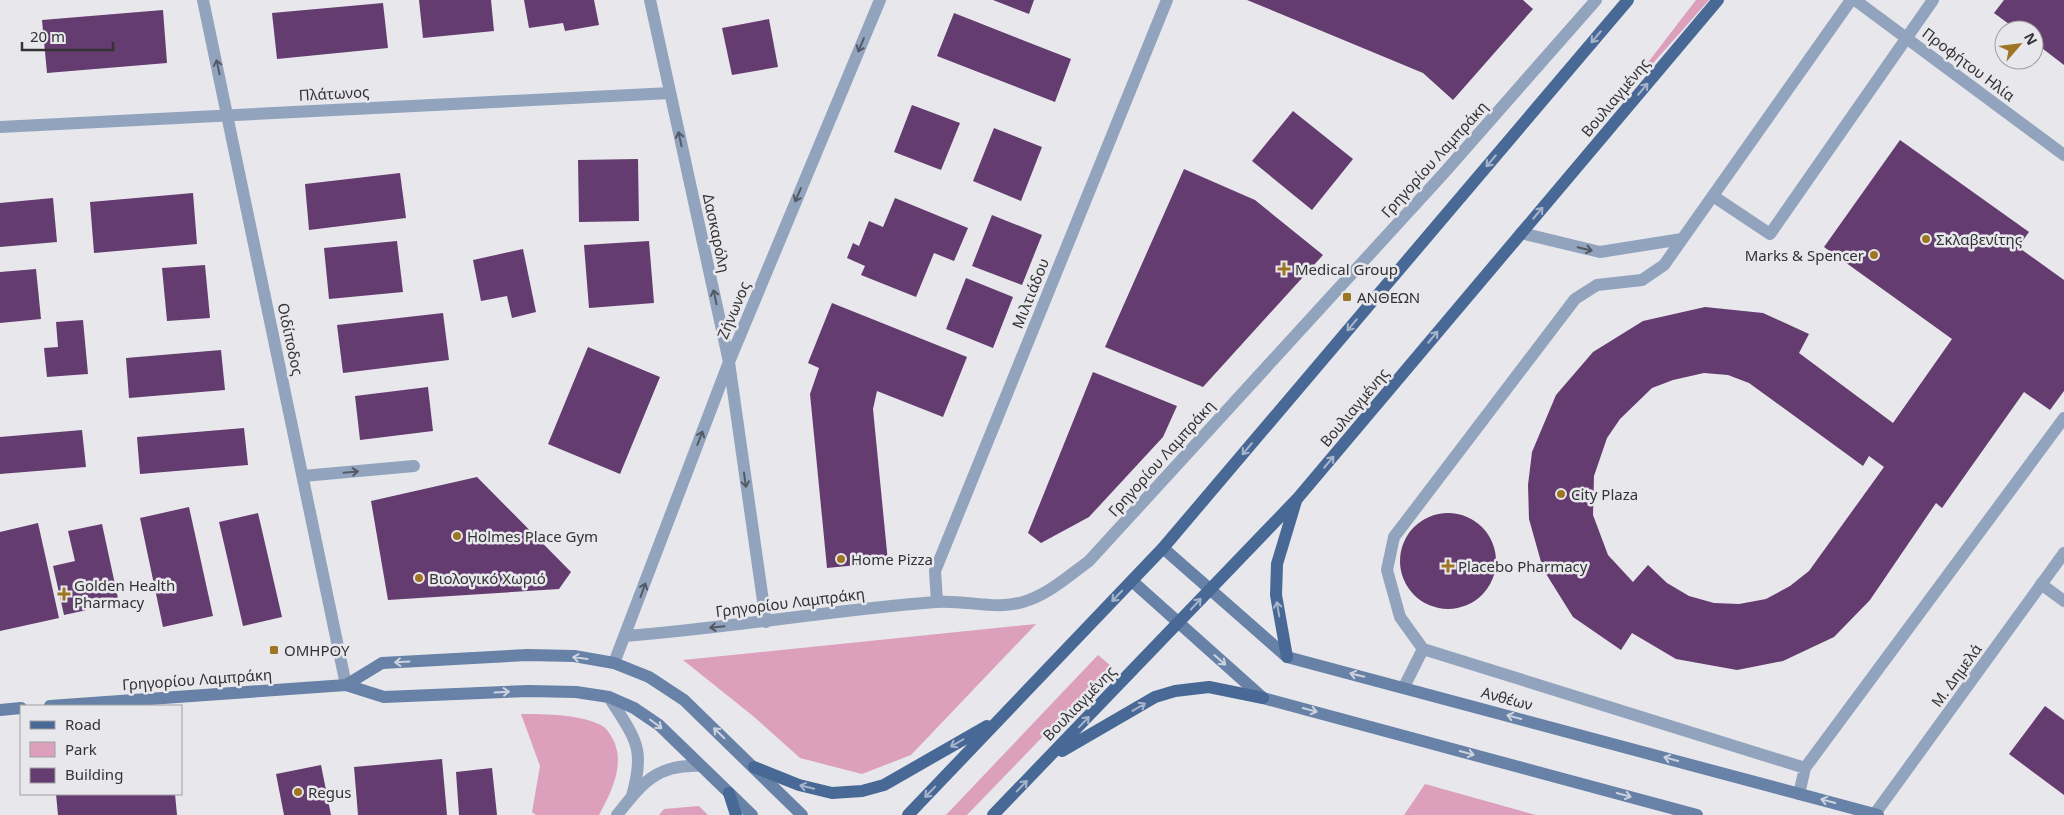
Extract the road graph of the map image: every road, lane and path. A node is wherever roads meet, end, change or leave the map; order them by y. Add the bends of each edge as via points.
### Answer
1 (203, 0) edge
2 (650, 0) edge
3 (880, 0) edge
4 (1167, 0) edge
5 (1596, 0) edge
6 (1628, 0) edge
7 (1718, 0) edge
8 (1851, 0) edge
9 (1855, 0) edge
10 (1933, 0) edge
11 (1906, 38) junction
12 (670, 93) junction
13 (228, 115) junction
14 (0, 127) edge
15 (2064, 155) edge
16 (1713, 196) junction
17 (1521, 233) junction
18 (1682, 239) junction
19 (729, 362) junction
20 (2064, 418) edge
21 (414, 466) dead end
22 (303, 476) junction
23 (1297, 499) junction
24 (1163, 548) junction
25 (2064, 553) edge
26 (1132, 581) junction
27 (2041, 584) junction
28 (1210, 589) junction
29 (2064, 600) edge
30 (937, 601) junction
31 (766, 622) junction
32 (1178, 623) junction
33 (626, 636) junction
34 (1423, 648) junction
35 (1287, 657) junction
36 (614, 663) junction
37 (346, 685) junction
38 (1404, 687) junction
39 (609, 697) junction
40 (1263, 698) junction
41 (64, 705) edge
42 (20, 708) edge
43 (0, 710) edge
44 (1000, 719) junction
45 (1051, 757) junction
46 (701, 766) junction
47 (754, 767) junction
48 (1805, 768) junction
49 (729, 793) junction
50 (1799, 794) junction
51 (632, 796) junction
52 (617, 815) edge
53 (736, 815) edge
54 (752, 815) edge
55 (802, 815) edge
56 (908, 815) edge
57 (994, 815) edge
58 (1697, 815) edge
59 (1875, 815) edge

13 -> 1 street, Οιδίποδος
2 - 12 street, Δασκαρόλη
3 -> 19 street, Ζήνωνος
4 - 30 street, Μιλτιάδου via 935,571
5 - 30 street, Γρηγορίου Λαμπράκη via 1444,173 1089,561 1053,588 1028,600 998,606
6 -> 24 main road
17 -> 7 main road, Βουλιαγμένης
8 - 16 street
9 - 11 street, Προφήτου Ηλία
10 - 11 street
11 - 15 street, Προφήτου Ηλία
11 - 16 street via 1770,234
12 - 13 street, Πλάτωνος
19 -> 12 street, Δασκαρόλη
13 - 14 street, Πλάτωνος
13 - 22 street, Οιδίποδος
16 - 18 street
17 -> 18 street via 1600,252
23 -> 17 main road, Βουλιαγμένης
18 - 34 street via 1664,265 1642,280 1597,285 1575,299 1394,537 1387,570 1400,617
19 -> 31 street, Δασκαρόλη
33 -> 19 street, Ζήνωνος
20 - 48 street
22 -> 21 street
22 - 37 street, Οιδίποδος
23 - 28 main road, Βουλιαγμένης
35 -> 23 main road via 1276,595 1277,564
24 - 26 main road
24 - 28 main road, Ανθέων
25 - 27 street, Μ. Δημελά
26 - 32 main road
26 -> 44 main road
27 - 29 street
27 - 59 street, Μ. Δημελά
32 -> 28 main road, Βουλιαγμένης
28 - 35 main road, Ανθέων
30 - 31 street, Γρηγορίου Λαμπράκη
31 -> 33 street, Γρηγορίου Λαμπράκη
32 -> 40 main road
45 -> 32 main road, Βουλιαγμένης
33 - 36 street
34 - 38 street
34 - 48 street
38 -> 35 main road, Ανθέων
36 -> 37 main road, Γρηγορίου Λαμπράκη via 574,656 382,663
47 -> 36 main road, Γρηγορίου Λαμπράκη via 684,700 649,677
37 -> 39 main road, Γρηγορίου Λαμπράκη via 384,698 528,691 576,692
37 - 41 main road, Γρηγορίου Λαμπράκη
50 -> 38 main road, Ανθέων
39 -> 46 main road, Γρηγορίου Λαμπράκη via 634,708 659,726
39 - 51 street via 639,751 639,772
45 -> 40 main road via 1155,697 1175,691 1209,687
40 -> 58 main road
42 - 43 main road
44 -> 47 main road via 884,785 862,791 832,793 799,785
44 -> 56 main road
57 -> 45 main road, Βουλιαγμένης
46 - 49 main road, Γρηγορίου Λαμπράκη
46 - 51 street via 682,765 665,770 650,778
47 - 55 main road, Γρηγορίου Λαμπράκη
48 - 50 street
49 - 53 main road
49 - 54 main road, Γρηγορίου Λαμπράκη
59 -> 50 main road, Ανθέων
51 - 52 street

